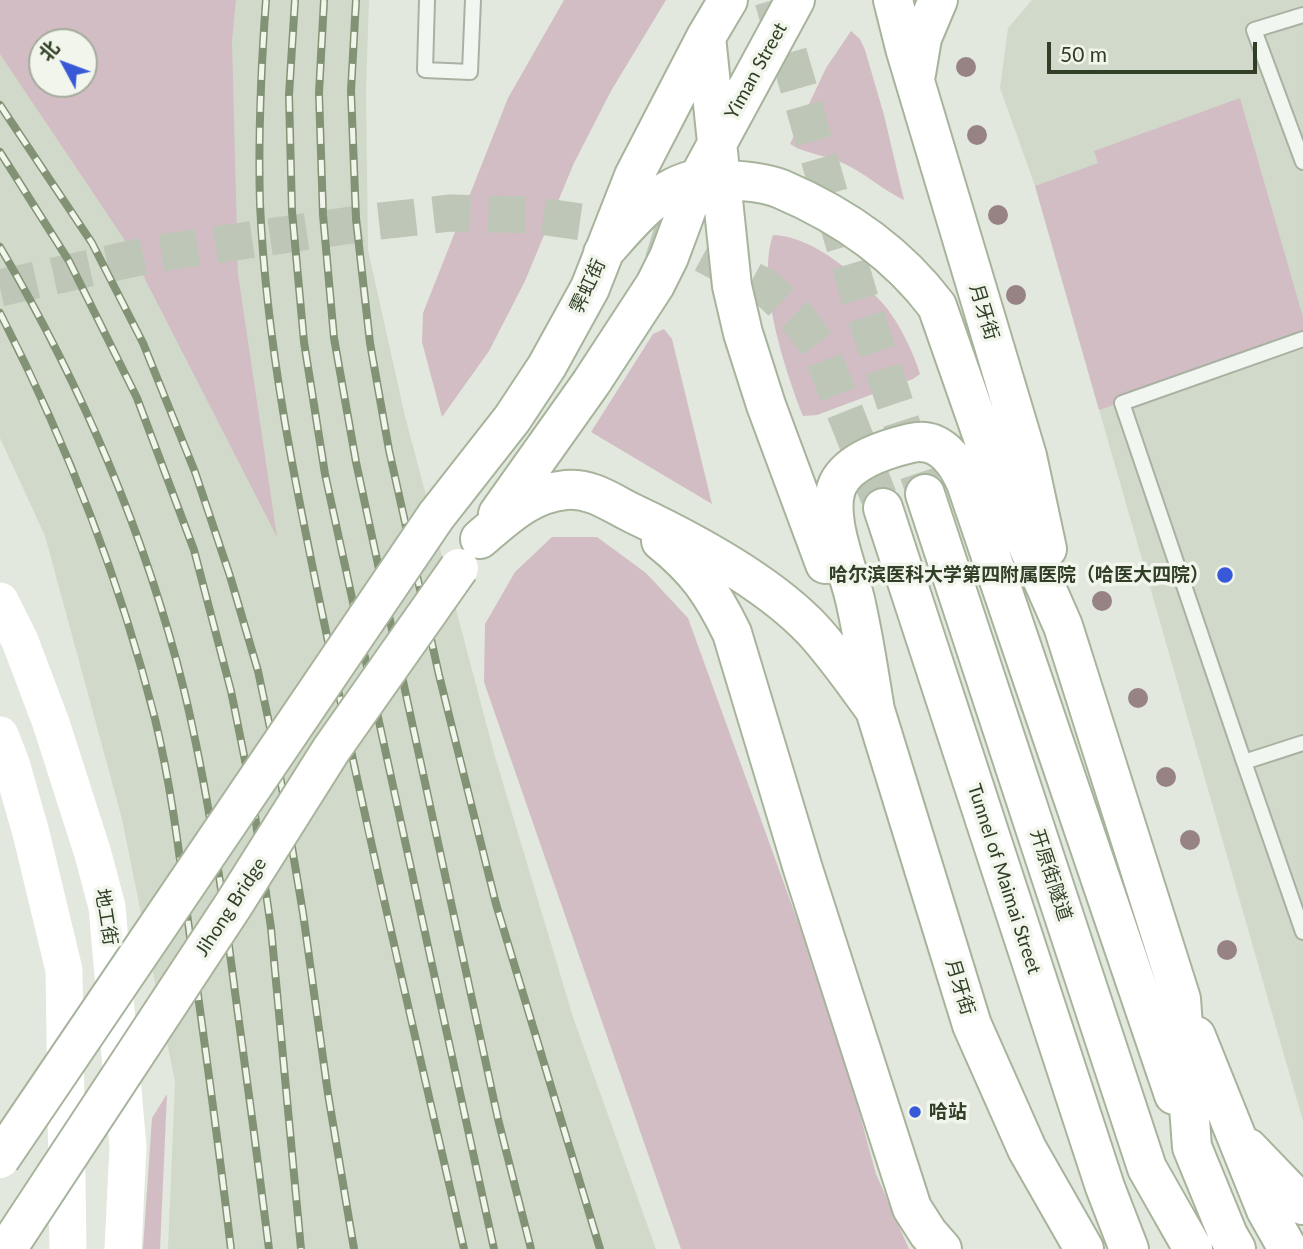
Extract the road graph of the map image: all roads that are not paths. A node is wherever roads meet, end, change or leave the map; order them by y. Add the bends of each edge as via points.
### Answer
1 (427, 0) edge
2 (473, 0) edge
3 (729, 0) edge
4 (796, 0) edge
5 (894, 0) edge
6 (938, 0) edge
7 (1303, 15) edge
8 (706, 37) junction
9 (915, 80) junction
10 (716, 142) junction
11 (1303, 162) edge
12 (709, 179) junction
13 (603, 253) junction
14 (1303, 339) edge
15 (925, 494) tunnel mouth
16 (618, 507) junction
17 (883, 508) tunnel mouth
18 (469, 553) junction
19 (0, 601) edge
20 (1063, 626) junction
21 (875, 710) junction
22 (0, 735) edge
23 (1303, 743) edge
24 (1244, 762) junction
25 (1303, 932) edge
26 (1181, 999) junction
27 (1234, 1133) junction
28 (1192, 1147) junction
29 (0, 1159) edge
30 (1303, 1205) edge
31 (7, 1249) edge
32 (68, 1249) edge
33 (123, 1249) edge
34 (942, 1249) edge
35 (1084, 1249) edge
36 (1129, 1249) edge
37 (1193, 1249) edge
38 (1236, 1249) edge
39 (1288, 1249) edge

1 - 2 lane via 425,70 470,72
3 - 8 main road
4 - 10 main road, Yiman Street
5 - 9 main road, 月牙街
6 - 9 main road via 922,38
7 - 11 lane via 1255,30
8 - 10 main road, 月牙街
8 - 13 main road, 霁虹街 via 634,176
9 - 20 main road, 月牙街 via 1027,456
10 - 12 main road, 月牙街
12 - 13 main road, 月牙街 via 672,189 643,208
12 - 18 main road via 655,285
12 - 20 main road, 月牙街 via 780,189 847,224 886,252 925,290 944,320 994,468
12 - 21 main road, 月牙街 via 743,333
13 - 29 main road, 霁虹街, bridge via 590,288 512,419 436,516
14 - 24 lane via 1122,403
15 - 37 main road, 开原街隧道 via 1147,1168
16 - 18 main road, 月牙街 via 585,490 547,494 526,501
16 - 21 main road, 月牙街 via 682,537 772,595 811,628
16 - 34 main road via 692,569 714,597 732,633 912,1208
17 - 36 main road, Tunnel of Maimai Street via 1100,1174
18 - 31 main road, Jihong Bridge, bridge via 331,750
19 - 33 main road, 地工街 via 51,723 107,908 128,1147
20 - 26 main road, 月牙街
21 - 28 main road via 856,603 835,523 834,496 848,470 868,458 914,442 929,443 952,456 966,482
21 - 35 main road, 月牙街 via 972,1025 1027,1149
22 - 32 main road via 21,798 64,970
23 - 24 lane
24 - 25 lane
26 - 27 main road, 月牙街
26 - 28 main road, 月牙街
27 - 30 main road
27 - 39 main road, 月牙街
28 - 38 main road, 月牙街

